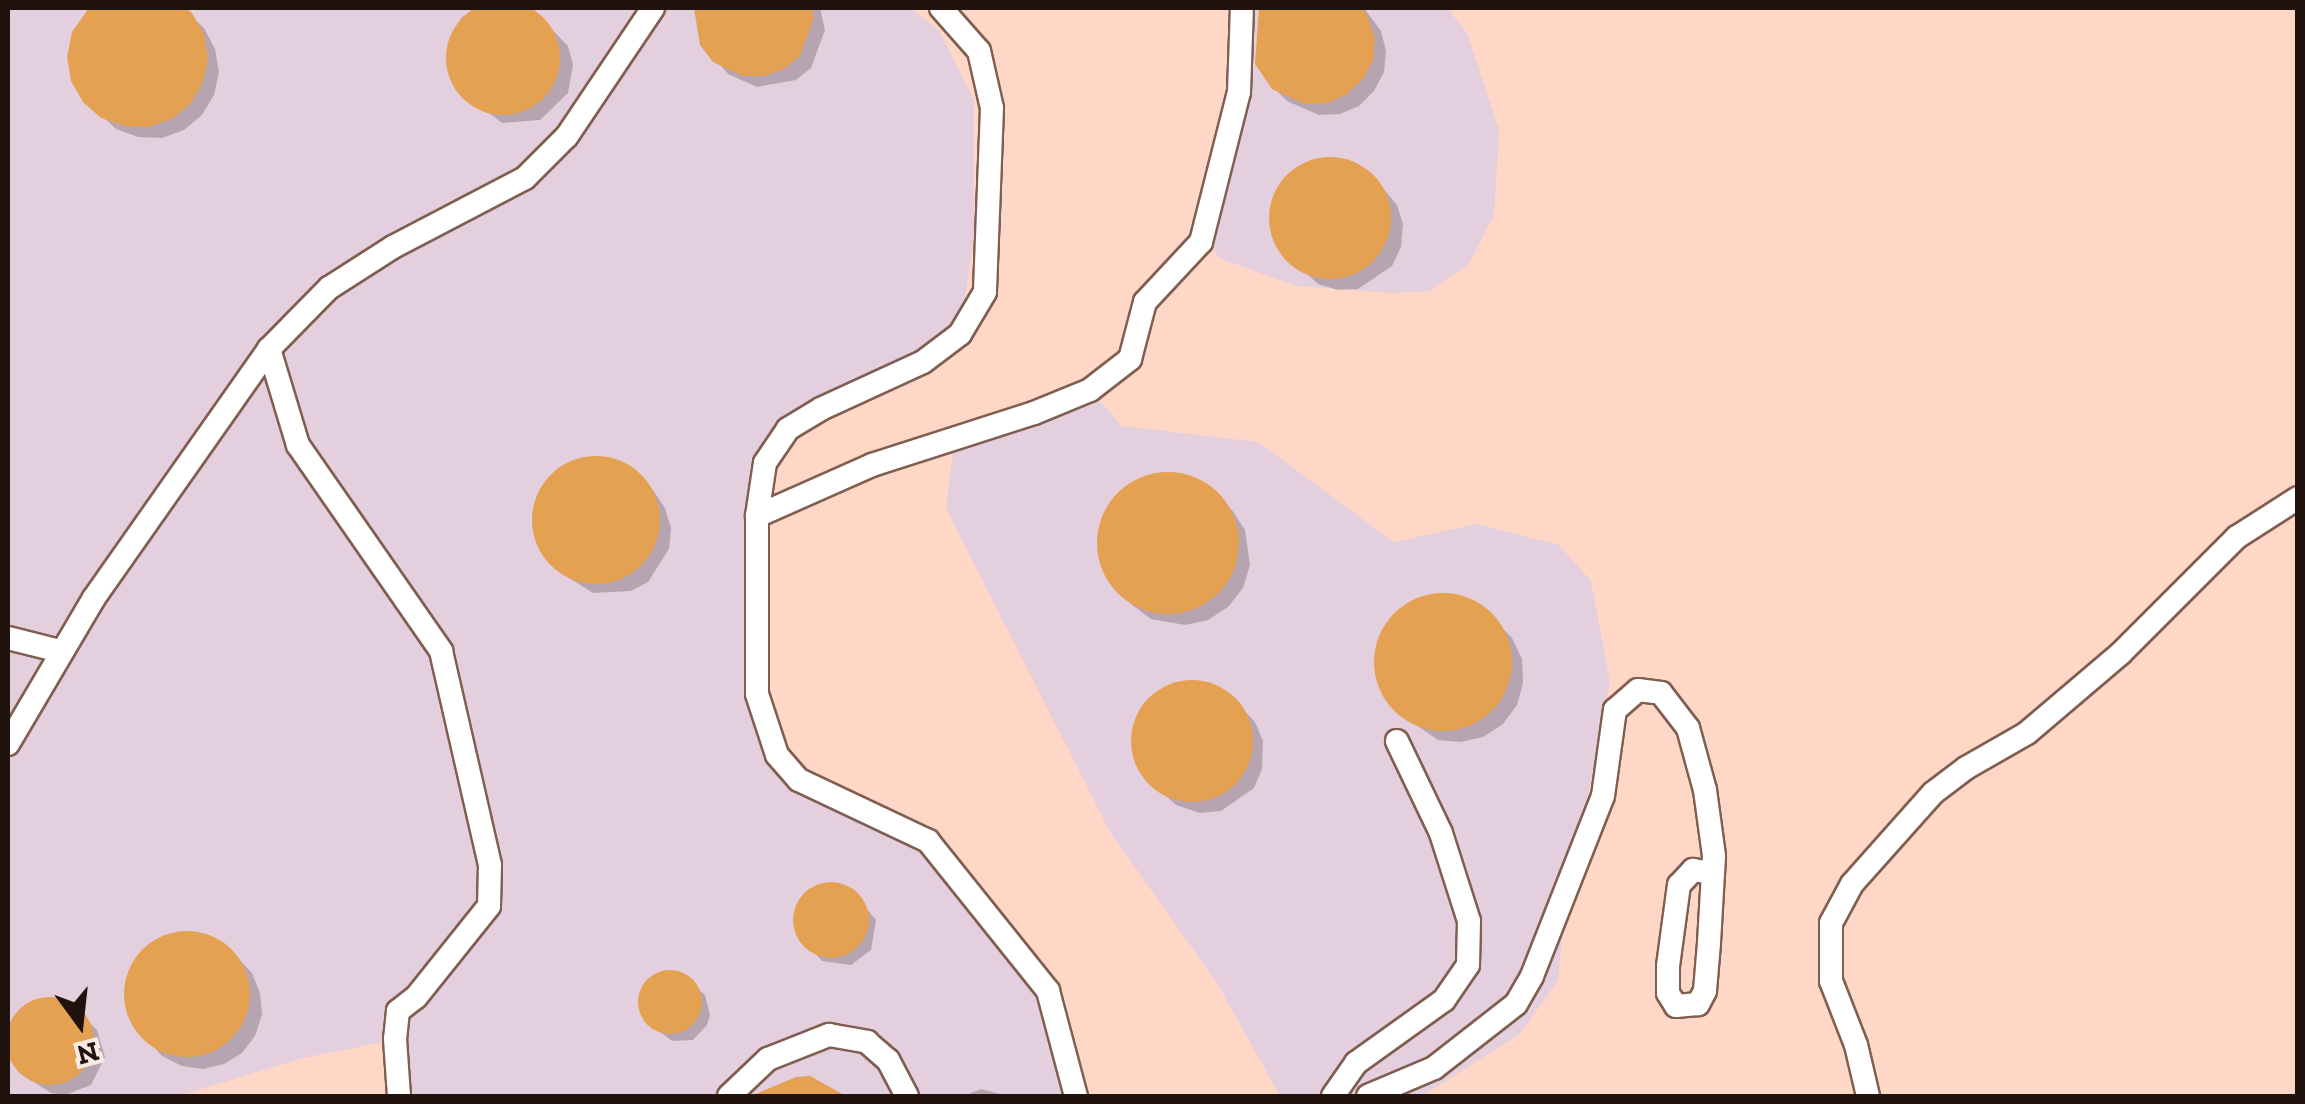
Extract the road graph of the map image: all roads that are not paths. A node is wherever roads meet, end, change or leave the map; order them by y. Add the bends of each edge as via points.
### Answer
1 (653, 8) edge
2 (941, 8) edge
3 (1242, 8) edge
4 (269, 348) junction
5 (2298, 498) edge
6 (757, 516) junction
7 (8, 638) edge
8 (60, 651) junction
9 (1397, 741) dead end
10 (8, 744) edge
11 (1714, 873) junction
12 (400, 1096) edge
13 (729, 1096) edge
14 (907, 1096) edge
15 (1076, 1096) edge
16 (1333, 1096) edge
17 (1368, 1096) edge
18 (1868, 1096) edge

1 - 4 lane via 567,136 525,178 329,288
2 - 6 lane via 978,51 992,108 984,292 960,334 923,362 788,429 765,463
3 - 6 lane via 1240,92 1202,242 1145,302 1130,359 1090,390 872,465
4 - 8 lane
4 - 12 lane via 298,445 441,651 490,865 489,906 398,1012
5 - 18 lane via 2236,538 2028,734 1933,793 1852,884 1831,922 1831,981
6 - 15 lane via 757,694 777,755 799,780 928,842 1048,991
7 - 8 lane
8 - 10 lane
9 - 16 lane via 1441,833 1464,904 1468,965 1444,1000 1356,1062
11 - 11 lane via 1705,991 1698,1004 1676,1006 1668,993 1668,966 1679,885 1692,870
11 - 17 lane via 1705,790 1688,728 1660,693 1638,690 1615,710 1603,796 1516,1004 1434,1068
13 - 14 lane via 768,1059 829,1035 867,1042 888,1060

